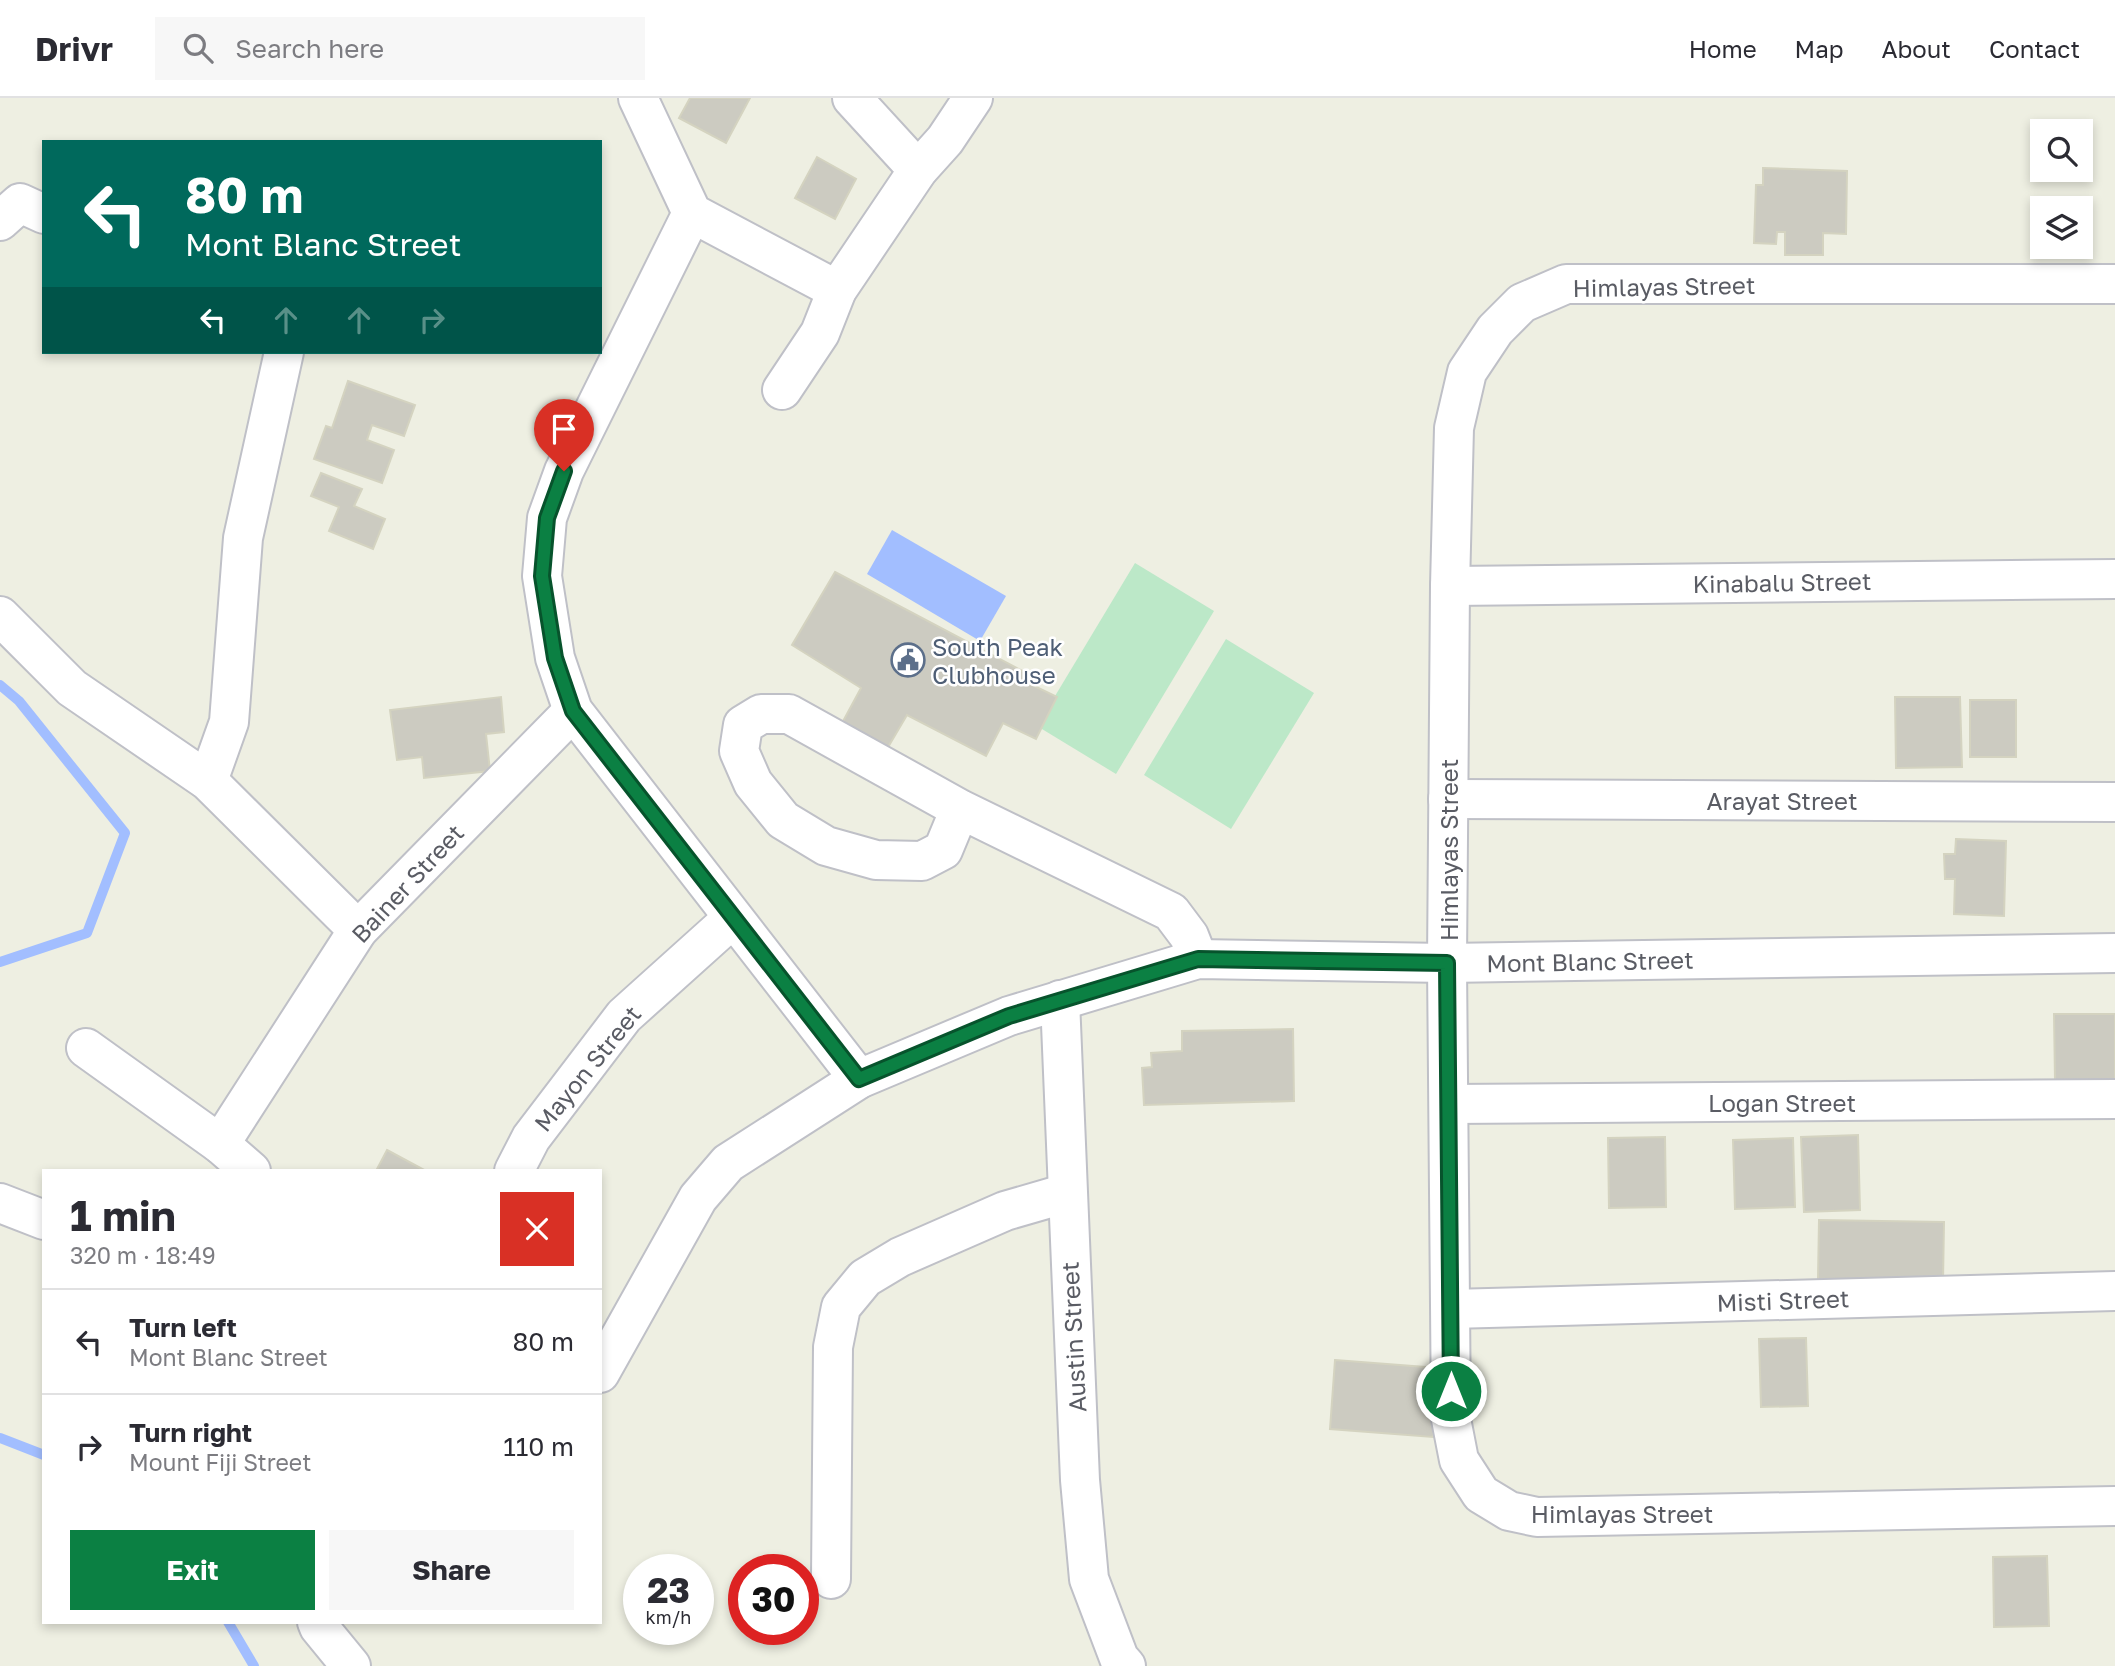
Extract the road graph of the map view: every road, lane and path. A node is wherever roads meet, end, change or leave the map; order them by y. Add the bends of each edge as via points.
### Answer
1 (638, 98) edge
2 (852, 98) edge
3 (973, 98) edge
4 (919, 170) junction
5 (42, 213) edge
6 (692, 213) junction
7 (0, 221) edge
8 (2115, 284) edge
9 (837, 290) junction
10 (284, 354) edge
11 (782, 390) dead end
12 (2115, 579) edge
13 (1450, 586) junction
14 (0, 616) edge
15 (573, 711) junction
16 (208, 781) junction
17 (1448, 799) junction
18 (2115, 802) edge
19 (960, 808) junction
20 (733, 918) junction
21 (358, 930) junction
22 (2115, 953) edge
23 (1198, 959) junction
24 (1447, 963) junction
25 (1060, 1000) junction
26 (86, 1048) dead end
27 (859, 1079) junction
28 (2115, 1099) edge
29 (1449, 1104) junction
30 (220, 1144) junction
31 (249, 1169) edge
32 (515, 1169) edge
33 (1067, 1193) junction
34 (0, 1203) edge
35 (42, 1219) edge
36 (2115, 1291) edge
37 (1451, 1309) junction
38 (602, 1369) edge
39 (2115, 1506) edge
40 (831, 1579) dead end
41 (317, 1624) edge
42 (351, 1666) edge
43 (1126, 1666) edge

1 - 6 street
2 - 4 street
3 - 4 street
4 - 9 street
5 - 7 street via 20,203
6 - 9 street
6 - 15 street via 564,471 547,518 542,576 555,658
8 - 13 street, Himlayas Street via 1566,285 1522,303 1495,330 1467,372 1454,428
9 - 11 street via 820,334
10 - 16 street via 243,538 229,722
12 - 13 street, Kinabalu Street
13 - 17 street, Himlayas Street
14 - 16 street via 72,688
15 - 20 street
15 - 21 street, Bainer Street
16 - 21 street
17 - 18 street, Arayat Street
17 - 24 street, Himlayas Street
19 - 19 street via 789,714 761,714 743,725 739,751 753,783 783,820 826,846 876,860 922,861 943,850
19 - 23 street via 1171,912 1189,936
20 - 27 street
20 - 32 street, Mayon Street via 624,1016 531,1138
21 - 30 street, Bainer Street
22 - 24 street, Mont Blanc Street
23 - 24 street, Mont Blanc Street
23 - 25 street, Mont Blanc Street
24 - 29 street, Himlayas Street
25 - 27 street, Mont Blanc Street via 1009,1016
25 - 33 street, Austin Street
26 - 30 street
27 - 38 street, Mont Blanc Street via 728,1163 698,1198
28 - 29 street, Logan Street
29 - 37 street, Himlayas Street
30 - 31 street
33 - 40 street via 1005,1211 900,1257 865,1278 841,1307 833,1347
33 - 43 street, Austin Street via 1089,1579
34 - 35 street
36 - 37 street, Misti Street
37 - 39 street, Himlayas Street via 1451,1419 1459,1460 1481,1494 1509,1511 1537,1517
41 - 42 street

